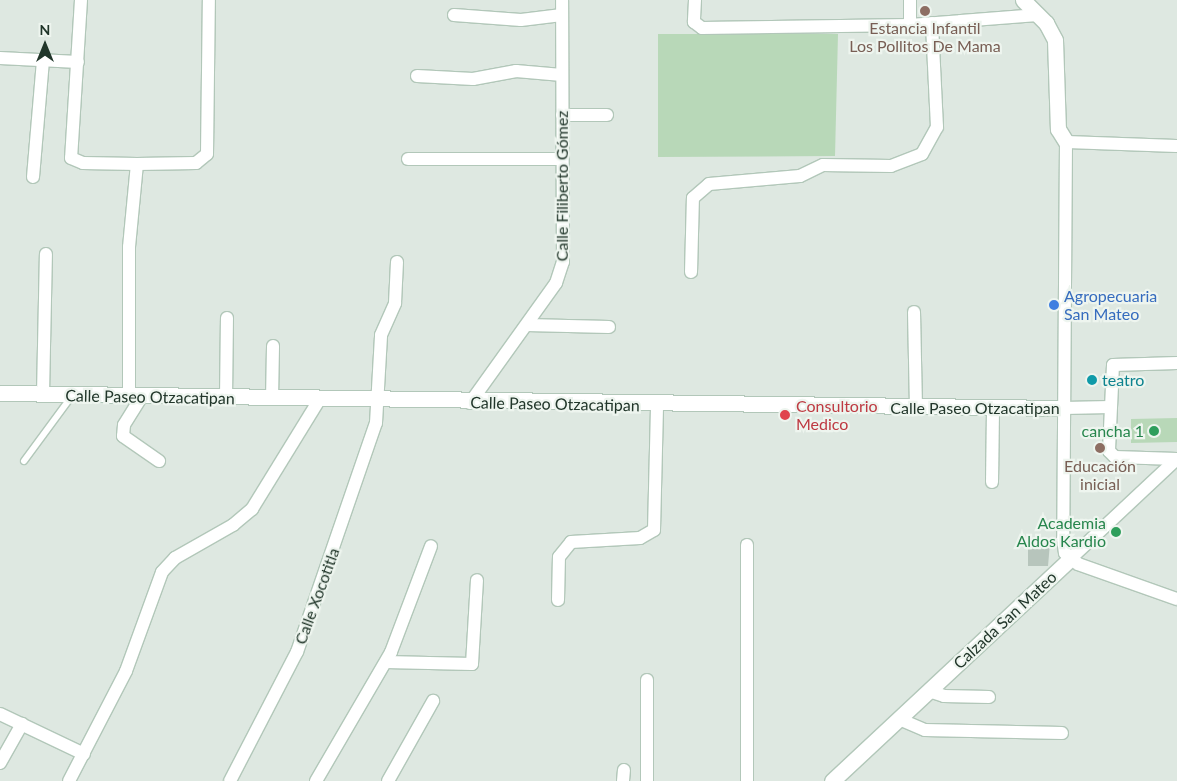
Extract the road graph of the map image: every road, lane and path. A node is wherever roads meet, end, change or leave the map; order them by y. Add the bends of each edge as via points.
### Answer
1 (81, 0) edge
2 (209, 0) edge
3 (562, 0) edge
4 (695, 0) edge
5 (910, 0) edge
6 (1023, 0) edge
7 (562, 14) junction
8 (1038, 15) junction
9 (454, 16) dead end
10 (932, 22) junction
11 (910, 25) junction
12 (0, 58) edge
13 (43, 61) junction
14 (78, 62) junction
15 (562, 75) junction
16 (417, 76) dead end
17 (562, 114) junction
18 (607, 115) dead end
19 (1066, 142) junction
20 (1177, 146) edge
21 (562, 158) junction
22 (408, 159) dead end
23 (137, 164) junction
24 (33, 177) dead end
25 (46, 254) dead end
26 (397, 262) dead end
27 (691, 272) dead end
28 (914, 312) dead end
29 (227, 318) dead end
30 (527, 325) junction
31 (609, 328) dead end
32 (273, 346) dead end
33 (1177, 363) edge
34 (0, 393) edge
35 (43, 394) junction
36 (72, 395) junction
37 (135, 396) junction
38 (226, 398) junction
39 (272, 399) junction
40 (319, 400) junction
41 (380, 401) junction
42 (470, 403) junction
43 (657, 406) junction
44 (916, 407) junction
45 (1110, 407) junction
46 (993, 408) junction
47 (1064, 408) junction
48 (1177, 459) edge
49 (24, 461) dead end
50 (159, 461) dead end
51 (992, 482) dead end
52 (746, 545) dead end
53 (431, 546) dead end
54 (1070, 559) junction
55 (477, 580) dead end
56 (558, 600) dead end
57 (1177, 600) edge
58 (386, 662) junction
59 (647, 680) dead end
60 (929, 691) junction
61 (989, 697) dead end
62 (433, 701) dead end
63 (0, 714) edge
64 (899, 719) junction
65 (22, 724) junction
66 (1062, 733) dead end
67 (84, 754) junction
68 (0, 763) edge
69 (69, 781) edge
70 (230, 781) edge
71 (316, 781) edge
72 (388, 781) edge
73 (647, 781) edge
74 (747, 781) edge
75 (832, 781) edge

1 - 14 street
2 - 23 street via 207,154 196,163
3 - 7 street, Calle Filiberto Gómez
4 - 11 street via 697,26
5 - 11 street
6 - 8 main road
7 - 9 street via 521,20
7 - 15 street, Calle Filiberto Gómez
8 - 10 street
8 - 19 main road via 1055,40 1058,129
10 - 11 street
10 - 27 street via 937,127 922,154 891,166 823,165 800,176 709,184 693,198
12 - 13 street
13 - 14 street
13 - 24 street
14 - 23 street via 71,158 83,163
15 - 16 street via 516,71 473,78
15 - 17 street, Calle Filiberto Gómez
17 - 18 street
17 - 21 street, Calle Filiberto Gómez
19 - 20 street
19 - 47 street
21 - 22 street
21 - 30 street, Calle Filiberto Gómez via 563,262 556,283
23 - 37 street via 129,247
25 - 35 street
26 - 41 street, Calle Xocotitla via 395,304 381,334
28 - 44 street
29 - 38 street
30 - 31 street
30 - 42 street, Calle Filiberto Gómez
32 - 39 street
33 - 45 street via 1115,363 1110,371
34 - 35 main road, Calle Paseo Otzacatipan
35 - 36 main road, Calle Paseo Otzacatipan
36 - 37 main road, Calle Paseo Otzacatipan
36 - 49 lane
37 - 38 main road, Calle Paseo Otzacatipan
37 - 50 street via 123,436
38 - 39 main road, Calle Paseo Otzacatipan
39 - 40 main road, Calle Paseo Otzacatipan
40 - 41 main road, Calle Paseo Otzacatipan
40 - 67 street via 252,509 233,525 174,558 162,572 134,654
41 - 42 main road, Calle Paseo Otzacatipan
41 - 70 street, Calle Xocotitla via 354,491 297,652
42 - 43 main road, Calle Paseo Otzacatipan
43 - 44 main road, Calle Paseo Otzacatipan
43 - 56 street via 654,530 640,538 571,542 559,557
44 - 46 main road, Calle Paseo Otzacatipan
45 - 47 street, Calle Paseo Otzacatipan
45 - 48 street via 1112,456
46 - 47 main road, Calle Paseo Otzacatipan
46 - 51 street
47 - 54 street via 1063,546
48 - 54 street, Calzada San Mateo
52 - 74 street
53 - 58 street
54 - 57 street via 1102,576
54 - 60 main road, Calzada San Mateo
55 - 58 street via 472,664
58 - 71 street
59 - 73 street
60 - 61 street via 944,696
60 - 64 main road, Calzada San Mateo
62 - 72 street
63 - 65 street
64 - 66 street via 925,730
64 - 75 main road, Calzada San Mateo
65 - 67 street
65 - 68 street
67 - 69 street

